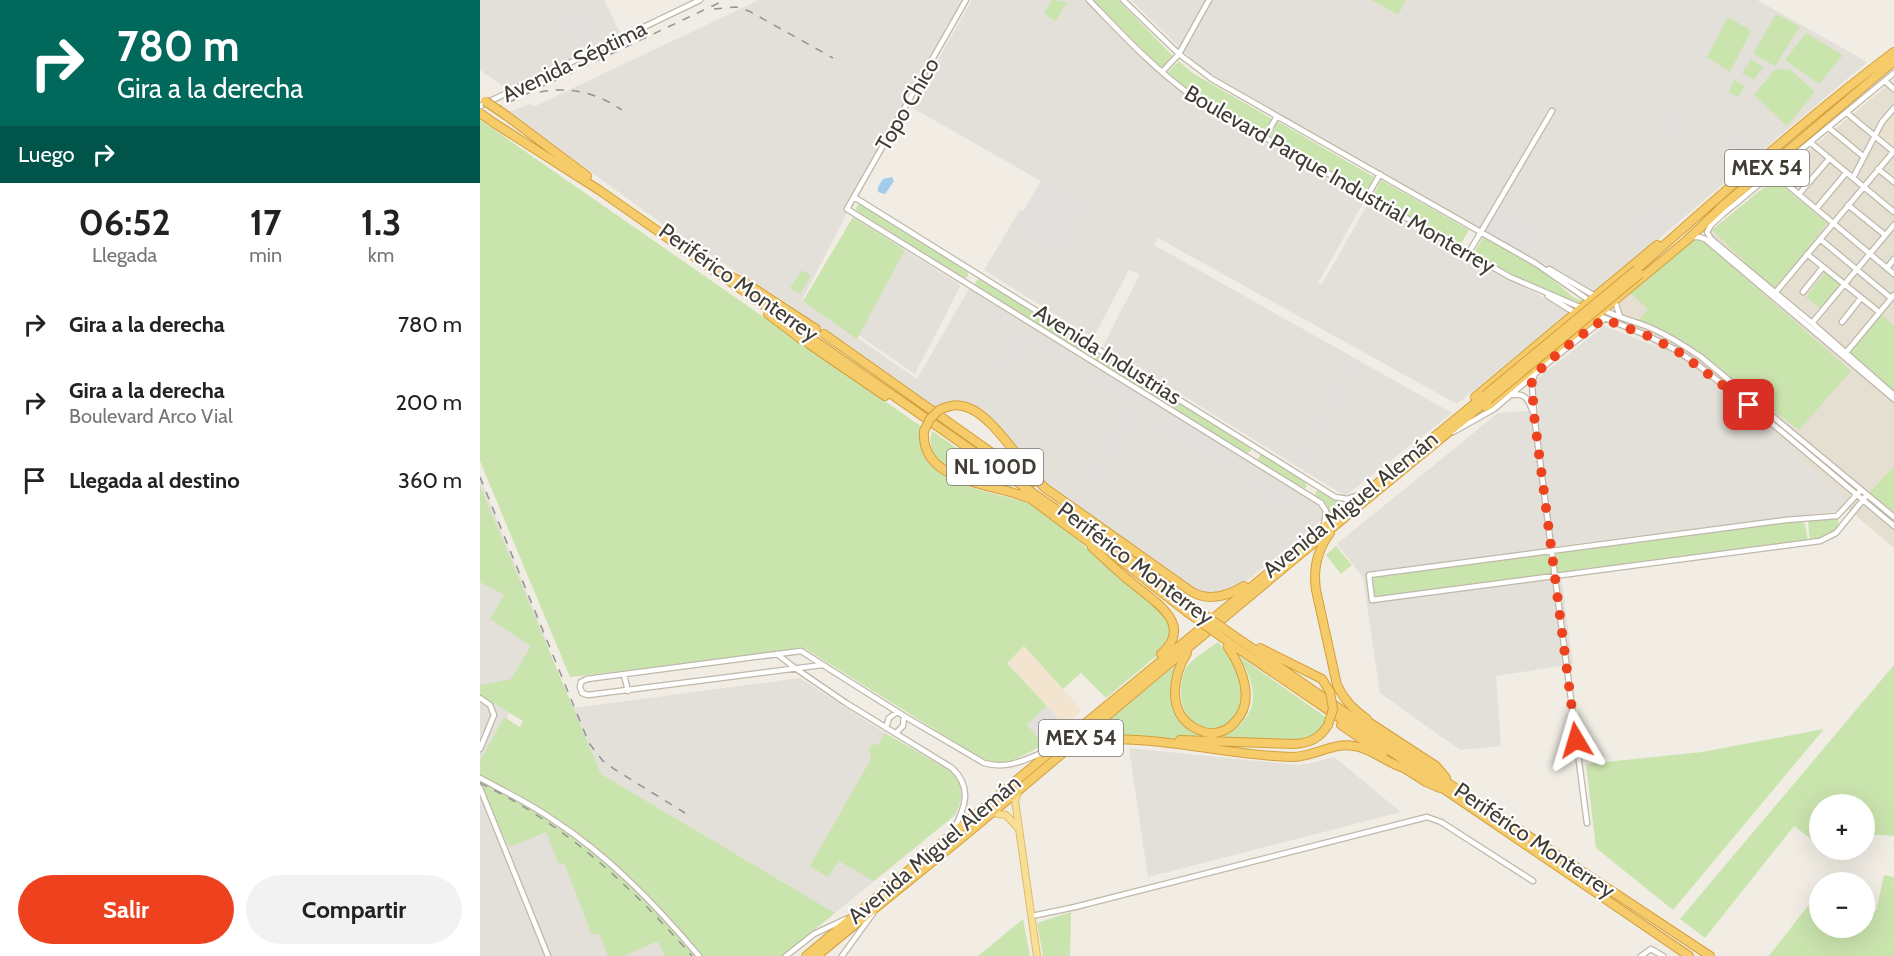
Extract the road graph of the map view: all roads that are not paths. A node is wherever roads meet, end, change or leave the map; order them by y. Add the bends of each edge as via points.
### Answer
1 (700, 0) edge
2 (966, 0) edge
3 (1089, 0) edge
4 (1123, 0) edge
5 (1209, 0) edge
6 (1894, 52) edge
7 (1179, 54) junction
8 (1894, 61) edge
9 (1162, 72) junction
10 (1894, 73) edge
11 (1885, 81) junction
12 (1866, 84) junction
13 (1894, 89) edge
14 (1868, 95) junction
15 (482, 101) edge
16 (1894, 108) edge
17 (1552, 111) dead end
18 (480, 113) edge
19 (1847, 113) junction
20 (1277, 116) junction
21 (1829, 128) junction
22 (1875, 136) junction
23 (1265, 137) junction
24 (1811, 143) junction
25 (1894, 151) edge
26 (1864, 157) junction
27 (1829, 159) junction
28 (1770, 170) junction
29 (1878, 170) junction
30 (1846, 173) junction
31 (1380, 174) junction
32 (1853, 178) junction
33 (1894, 182) edge
34 (1864, 187) junction
35 (1799, 194) junction
36 (1368, 195) junction
37 (854, 197) junction
38 (1721, 202) junction
39 (1848, 206) junction
40 (847, 208) joint
41 (1816, 209) junction
42 (1894, 212) edge
43 (1723, 214) junction
44 (1833, 224) junction
45 (1894, 225) edge
46 (1480, 232) junction
47 (1885, 235) junction
48 (1690, 239) junction
49 (1820, 239) junction
50 (1468, 254) junction
51 (1807, 254) junction
52 (1870, 254) junction
53 (1894, 259) edge
54 (1823, 267) junction
55 (1887, 268) junction
56 (1857, 269) junction
57 (1894, 274) edge
58 (728, 277) junction
59 (1845, 284) junction
60 (1536, 289) junction
61 (1603, 290) junction
62 (1803, 292) dead end
63 (1776, 293) junction
64 (1893, 296) edge
65 (1862, 298) junction
66 (1592, 299) junction
67 (1615, 301) junction
68 (1582, 308) junction
69 (1879, 312) junction
70 (1602, 315) junction
71 (1573, 316) junction
72 (1620, 317) junction
73 (1803, 318) junction
74 (1842, 322) dead end
75 (1812, 323) junction
76 (1583, 328) junction
77 (816, 329) dead end
78 (824, 334) dead end
79 (801, 339) dead end
80 (809, 344) dead end
81 (1558, 347) junction
82 (1844, 354) junction
83 (1550, 361) junction
84 (1535, 374) junction
85 (1172, 394) junction
86 (1487, 397) junction
87 (1894, 397) edge
88 (1507, 398) junction
89 (1164, 406) junction
90 (1461, 414) junction
91 (1534, 415) junction
92 (1457, 425) junction
93 (1785, 426) junction
94 (1781, 431) junction
95 (1443, 437) junction
96 (1045, 488) junction
97 (1861, 490) junction
98 (1364, 494) junction
99 (1857, 495) junction
100 (1867, 495) junction
101 (1863, 500) junction
102 (1037, 503) junction
103 (1080, 514) junction
104 (1894, 517) edge
105 (1343, 518) junction
106 (1894, 525) edge
107 (1324, 526) junction
108 (1080, 536) junction
109 (1552, 550) junction
110 (1555, 575) junction
111 (1257, 581) junction
112 (1189, 609) junction
113 (1230, 640) junction
114 (1190, 647) junction
115 (1260, 648) junction
116 (795, 652) junction
117 (777, 654) junction
118 (807, 654) junction
119 (822, 665) junction
120 (793, 667) junction
121 (806, 667) junction
122 (624, 675) junction
123 (1129, 687) junction
124 (628, 691) junction
125 (480, 698) edge
126 (897, 712) junction
127 (904, 716) junction
128 (1372, 724) junction
129 (886, 728) junction
130 (896, 733) junction
131 (1161, 741) junction
132 (480, 749) edge
133 (1054, 749) junction
134 (1068, 749) junction
135 (1404, 768) junction
136 (480, 778) edge
137 (1446, 786) junction
138 (480, 788) edge
139 (1021, 788) junction
140 (990, 814) junction
141 (1587, 823) dead end
142 (1019, 828) junction
143 (952, 833) junction
144 (1533, 881) dead end
145 (895, 890) junction
146 (859, 912) junction
147 (1032, 916) junction
148 (812, 954) edge
149 (548, 956) edge
150 (699, 956) edge
151 (786, 956) edge
152 (842, 956) edge
153 (1037, 956) edge
154 (1641, 956) edge
155 (1663, 956) edge
156 (1689, 956) edge
157 (1710, 956) edge

1 - 15 street, Avenida Séptima
2 - 37 street, Topo Chico
3 - 9 street, Boulevard Parque Industrial Monterrey
4 - 7 street, Boulevard Parque Industrial Monterrey
5 - 7 street
6 - 38 highway, Avenida Miguel Alemán / MEX 54 via 1810,117
7 - 9 street
7 - 20 street, Boulevard Parque Industrial Monterrey via 1212,79
8 - 12 highway, Avenida Miguel Alemán / MEX 54
9 - 23 street, Boulevard Parque Industrial Monterrey via 1192,96
10 - 11 street
11 - 13 street
11 - 14 street
12 - 14 highway
12 - 28 highway, Avenida Miguel Alemán / MEX 54
14 - 19 street
15 - 58 highway, Periférico Monterrey / NL 100D, bridge
16 - 22 street
17 - 46 street
18 - 58 highway, Periférico Monterrey / NL 100D, bridge
19 - 21 street
19 - 22 street
20 - 23 street
20 - 31 street, Boulevard Parque Industrial Monterrey
21 - 24 street
21 - 26 street
22 - 25 street
22 - 26 street
23 - 36 street, Boulevard Parque Industrial Monterrey
24 - 27 street
24 - 28 street
25 - 29 street
26 - 32 street
27 - 30 street
27 - 35 street
28 - 35 street
28 - 38 highway, Avenida Miguel Alemán / MEX 54
28 - 43 street
29 - 33 street
29 - 34 street
30 - 32 street
30 - 41 street
31 - 36 street
31 - 46 street, Boulevard Parque Industrial Monterrey
32 - 34 street
34 - 39 street
34 - 42 street
35 - 41 street
36 - 50 street, Boulevard Parque Industrial Monterrey
37 - 40 street, Topo Chico
37 - 85 street, Avenida Industrias
38 - 48 highway
38 - 61 highway via 1702,207
38 - 86 highway, Avenida Miguel Alemán / MEX 54, bridge
39 - 44 street
39 - 47 street
40 - 89 street, Avenida Industrias
41 - 44 street
43 - 48 street
43 - 63 street via 1709,227 1711,239
44 - 49 street
44 - 52 street
45 - 47 street
46 - 50 street
46 - 66 street, Boulevard Parque Industrial Monterrey via 1550,270
47 - 52 street
48 - 67 highway
48 - 73 street via 1705,239
49 - 51 street
49 - 56 street
50 - 60 street, Boulevard Parque Industrial Monterrey
51 - 54 street
51 - 63 street
52 - 55 street
52 - 56 street
53 - 55 street
54 - 59 street
54 - 62 street
55 - 57 street
56 - 59 street
56 - 64 street
58 - 77 highway via 747,284
58 - 79 highway via 744,296
58 - 112 highway, Periférico Monterrey / NL 100D via 1067,512
59 - 65 street
59 - 75 street
60 - 68 street, Boulevard Parque Industrial Monterrey
60 - 71 street via 1572,311
61 - 66 highway
61 - 67 highway
63 - 73 street
64 - 69 street
65 - 69 street
65 - 74 street
66 - 68 highway
66 - 70 street, Boulevard Parque Industrial Monterrey
67 - 70 highway
67 - 72 street
68 - 70 street, Boulevard Parque Industrial Monterrey
68 - 71 highway
69 - 82 street
70 - 72 street
70 - 76 highway
70 - 83 street
70 - 94 street via 1676,350
71 - 76 highway via 1584,317
71 - 90 highway via 1471,400
72 - 93 street via 1650,328 1701,357
73 - 75 street
73 - 82 street
75 - 82 street
76 - 81 highway
78 - 96 highway
80 - 102 highway
81 - 83 street
81 - 92 highway via 1485,408
82 - 87 street
83 - 84 street
84 - 88 street
84 - 91 street
85 - 89 street
85 - 98 street, Avenida Industrias via 1335,497 1347,499
86 - 90 highway, Avenida Miguel Alemán / MEX 54
86 - 92 highway, Avenida Miguel Alemán / MEX 54
88 - 91 street via 1523,395
88 - 95 street
89 - 107 street, Avenida Industrias via 1323,504
90 - 98 highway, Avenida Miguel Alemán / MEX 54
91 - 109 street
92 - 95 highway, Avenida Miguel Alemán / MEX 54
93 - 94 street
93 - 97 street
94 - 99 street
95 - 105 highway, Avenida Miguel Alemán / MEX 54
96 - 102 highway, bridge via 979,414 963,406 952,406 939,410 930,419 924,431 924,444 935,463 965,480
96 - 103 highway
97 - 99 street
97 - 100 street
98 - 107 highway, Avenida Miguel Alemán / MEX 54
99 - 101 street
99 - 109 street via 1835,516
100 - 101 street
100 - 104 street
101 - 106 street
101 - 110 street via 1836,533 1820,541
102 - 108 highway
103 - 111 highway via 1196,594 1223,596
103 - 112 highway
105 - 114 highway, Avenida Miguel Alemán / MEX 54
105 - 128 highway via 1320,550 1315,583 1340,690
107 - 111 highway, Avenida Miguel Alemán / MEX 54
108 - 112 highway
108 - 123 highway via 1163,608 1172,621 1168,647
109 - 110 street
109 - 110 street via 1369,575 1370,584 1372,600
110 - 141 street
111 - 123 highway, Avenida Miguel Alemán / MEX 54
112 - 113 highway, Periférico Monterrey / NL 100D, bridge
112 - 113 highway, bridge
113 - 114 highway via 1244,677 1244,707 1234,724 1213,733 1187,723 1177,707 1176,682
113 - 115 highway
113 - 135 highway
113 - 137 highway, Periférico Monterrey / NL 100D
114 - 134 highway, Avenida Miguel Alemán / MEX 54
115 - 128 highway
115 - 131 highway, bridge via 1322,679 1330,692 1333,709 1328,725 1317,738 1295,744
116 - 117 street
116 - 118 street
116 - 120 street
117 - 120 street
117 - 122 street
118 - 119 street
118 - 121 street
119 - 121 street
119 - 126 street
120 - 121 street
120 - 124 street
120 - 129 street
122 - 124 street
122 - 124 street via 587,679 580,687 586,695
123 - 133 highway, Avenida Miguel Alemán / MEX 54
125 - 132 street via 490,705 494,715
126 - 127 street
126 - 129 street via 889,718
127 - 130 street via 903,726
127 - 133 street via 975,759 995,766 1013,764
128 - 137 highway via 1436,766
129 - 130 street
130 - 143 street via 946,763 962,780 965,800
131 - 134 highway via 1100,740
131 - 135 highway via 1284,757 1353,745
133 - 143 highway, Avenida Miguel Alemán / MEX 54
134 - 139 highway, Avenida Miguel Alemán / MEX 54
135 - 137 highway via 1426,782
136 - 150 street via 552,819 594,849 649,900
137 - 156 highway, Periférico Monterrey / NL 100D
137 - 157 highway, Periférico Monterrey / NL 100D
138 - 149 street
139 - 140 highway, Avenida Miguel Alemán / MEX 54
139 - 142 main road via 1015,800
140 - 142 main road via 1006,815
140 - 145 highway, Avenida Miguel Alemán / MEX 54
142 - 147 main road
143 - 146 highway, Avenida Miguel Alemán / MEX 54
144 - 147 street via 1427,817
145 - 148 highway, Avenida Miguel Alemán / MEX 54
145 - 152 street
146 - 148 highway, Avenida Miguel Alemán / MEX 54
146 - 151 street via 814,934
147 - 153 main road
154 - 155 street via 1651,949

